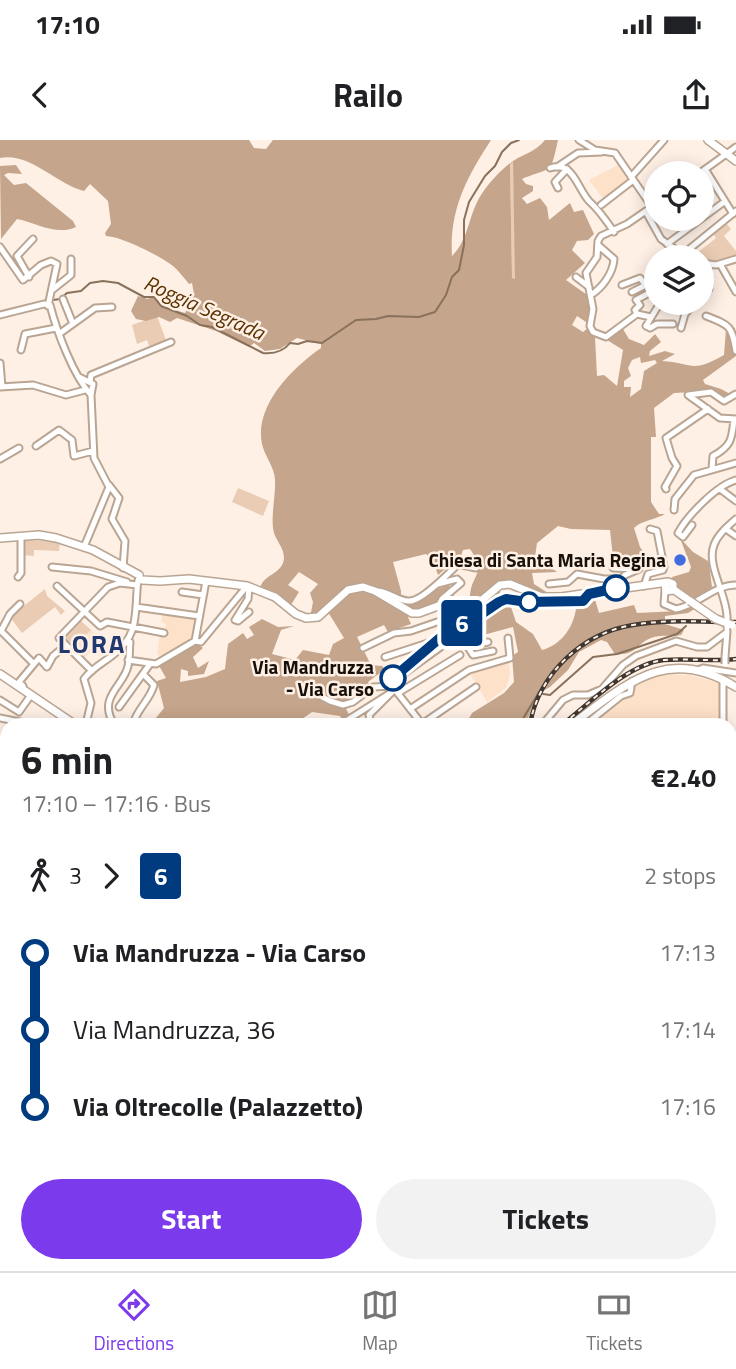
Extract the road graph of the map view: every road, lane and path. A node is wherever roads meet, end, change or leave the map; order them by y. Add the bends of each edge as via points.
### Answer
1 (664, 140) edge
2 (708, 140) edge
3 (583, 141) edge
4 (736, 147) edge
5 (603, 152) junction
6 (727, 155) junction
7 (736, 161) edge
8 (714, 163) edge
9 (557, 167) junction
10 (550, 168) dead end
11 (566, 169) junction
12 (632, 179) junction
13 (714, 184) edge
14 (558, 188) dead end
15 (644, 194) edge
16 (724, 202) junction
17 (601, 205) dead end
18 (644, 213) edge
19 (735, 213) edge
20 (656, 231) edge
21 (614, 232) junction
22 (33, 239) dead end
23 (667, 244) joint
24 (697, 245) edge
25 (599, 246) junction
26 (0, 247) edge
27 (71, 259) dead end
28 (736, 259) edge
29 (714, 263) edge
30 (720, 264) junction
31 (29, 276) junction
32 (576, 277) dead end
33 (644, 283) edge
34 (622, 285) dead end
35 (644, 286) edge
36 (589, 287) junction
37 (52, 290) junction
38 (632, 292) dead end
39 (736, 292) edge
40 (591, 295) junction
41 (644, 296) edge
42 (63, 299) dead end
43 (46, 305) junction
44 (112, 307) dead end
45 (637, 314) junction
46 (0, 315) edge
47 (685, 315) edge
48 (706, 316) dead end
49 (651, 317) joint
50 (74, 324) junction
51 (673, 324) dead end
52 (681, 328) dead end
53 (57, 331) junction
54 (171, 342) dead end
55 (21, 350) dead end
56 (736, 351) edge
57 (0, 363) edge
58 (1, 387) edge
59 (87, 388) junction
60 (736, 394) edge
61 (708, 409) junction
62 (735, 418) edge
63 (36, 446) dead end
64 (19, 448) dead end
65 (93, 451) junction
66 (0, 459) edge
67 (736, 463) edge
68 (712, 469) junction
69 (736, 480) edge
70 (109, 485) junction
71 (666, 489) dead end
72 (720, 489) junction
73 (736, 489) edge
74 (730, 497) junction
75 (736, 501) edge
76 (674, 510) dead end
77 (736, 519) edge
78 (692, 525) dead end
79 (650, 529) dead end
80 (726, 529) junction
81 (736, 536) edge
82 (21, 537) junction
83 (0, 538) edge
84 (84, 547) junction
85 (52, 568) dead end
86 (123, 568) junction
87 (476, 568) dead end
88 (613, 568) dead end
89 (18, 577) dead end
90 (717, 577) junction
91 (620, 579) junction
92 (139, 580) junction
93 (206, 581) junction
94 (438, 584) junction
95 (550, 584) dead end
96 (645, 585) junction
97 (736, 585) edge
98 (57, 586) dead end
99 (720, 586) junction
100 (248, 587) junction
101 (610, 589) junction
102 (669, 590) junction
103 (375, 591) junction
104 (182, 592) dead end
105 (711, 592) junction
106 (589, 594) junction
107 (203, 595) junction
108 (20, 604) dead end
109 (439, 606) junction
110 (136, 607) junction
111 (84, 610) junction
112 (249, 612) dead end
113 (727, 614) junction
114 (199, 616) junction
115 (736, 619) edge
116 (467, 621) junction
117 (133, 628) junction
118 (455, 628) junction
119 (730, 630) edge
120 (164, 633) dead end
121 (508, 638) dead end
122 (130, 639) junction
123 (437, 640) junction
124 (195, 641) junction
125 (488, 642) dead end
126 (464, 643) junction
127 (65, 646) junction
128 (363, 648) dead end
129 (493, 651) dead end
130 (460, 654) dead end
131 (385, 657) dead end
132 (128, 660) junction
133 (34, 664) junction
134 (150, 664) junction
135 (682, 669) junction
136 (698, 670) junction
137 (92, 671) junction
138 (727, 672) junction
139 (736, 673) edge
140 (144, 674) junction
141 (3, 676) edge
142 (632, 681) junction
143 (731, 686) edge
144 (0, 687) edge
145 (476, 687) dead end
146 (392, 689) junction
147 (311, 691) dead end
148 (31, 695) junction
149 (0, 700) edge
150 (120, 707) dead end
151 (52, 709) junction
152 (410, 709) junction
153 (64, 718) edge
154 (87, 718) edge
155 (111, 718) edge
156 (135, 718) edge
157 (350, 718) edge
158 (370, 718) edge
159 (417, 718) edge
160 (431, 718) edge
161 (548, 718) edge
162 (580, 718) edge
163 (594, 718) edge
164 (724, 718) edge

1 - 12 street
2 - 6 main road
3 - 5 street
4 - 6 street
5 - 9 street via 578,153
5 - 12 street via 615,153
6 - 7 main road
6 - 8 street
9 - 10 street
9 - 11 street
11 - 14 street via 555,181
11 - 21 street
12 - 15 street
12 - 17 street
13 - 16 street
16 - 19 street
16 - 23 street
18 - 21 street
19 - 24 street
20 - 23 street
21 - 25 street via 601,236
22 - 31 street via 18,256
25 - 36 street via 586,273
25 - 40 street via 614,258 614,264
26 - 31 street via 22,279
27 - 37 street via 71,275
28 - 30 street
29 - 30 street
30 - 39 street
31 - 37 street via 43,264 56,263
32 - 36 street
33 - 34 street via 640,278
35 - 38 street
36 - 40 street
37 - 43 street
40 - 45 street via 590,326 599,336 606,337
41 - 45 street via 636,300 640,305
42 - 50 street
43 - 46 street
43 - 53 street
44 - 50 street via 95,308
45 - 49 street
47 - 52 street
48 - 56 street via 731,329
49 - 51 street via 648,328
50 - 53 street
53 - 55 street via 25,334
53 - 59 street
54 - 59 street via 91,376
57 - 58 street
58 - 59 street via 33,385 66,395
59 - 65 street
60 - 61 street via 724,401 711,392 688,395
61 - 62 street via 720,418
61 - 71 street via 667,437 677,468
62 - 68 street via 730,442 713,456
63 - 65 street via 59,430 72,440 74,456
64 - 66 street
65 - 70 street
67 - 68 street
68 - 76 street via 691,478 675,499
69 - 72 street
70 - 84 street
70 - 86 street via 119,498 112,519 125,541
72 - 74 street
72 - 78 street via 688,517 678,533 684,537
73 - 74 street
74 - 75 street
77 - 80 street
79 - 96 street via 657,531 664,567 648,574
80 - 81 street
80 - 90 street via 713,548
82 - 83 main road
82 - 84 main road via 48,536
82 - 89 street
84 - 86 main road
85 - 92 street
86 - 92 main road
87 - 94 street via 458,564
88 - 91 street via 639,568
90 - 99 street
90 - 105 street
91 - 95 street via 577,574 568,582
91 - 101 street
92 - 93 main road
92 - 110 street
92 - 111 street via 113,584
93 - 100 main road
93 - 107 street
94 - 103 street via 408,601
94 - 109 street via 457,579 461,583
96 - 101 main road
96 - 102 main road
97 - 99 street
98 - 111 street
99 - 105 street
99 - 113 street
100 - 103 main road via 275,597 306,618 326,612 351,588
100 - 112 street via 248,599 235,620
100 - 124 street via 201,642
101 - 106 main road
102 - 105 street via 666,606 676,609
102 - 119 main road, bridge
103 - 109 main road via 412,613
104 - 107 street
106 - 109 main road via 542,597 510,584 500,585 464,610
106 - 116 street via 583,601 506,599
107 - 114 street
108 - 133 street via 1,631
110 - 114 street
110 - 117 street
111 - 117 street via 100,626 107,622
111 - 127 street via 59,638
113 - 115 street
113 - 119 street, bridge
114 - 124 street
116 - 118 street
116 - 128 street via 465,617 440,621 394,633
117 - 120 street
117 - 122 street
118 - 123 street
118 - 126 street
118 - 146 street via 453,638
119 - 138 street
119 - 161 street via 707,648 676,641 635,656 602,689 563,700
121 - 152 street via 510,658 469,670
122 - 132 street
122 - 137 street
123 - 131 street
123 - 146 street via 395,676
124 - 134 street
125 - 126 street
126 - 129 street via 474,655
127 - 133 street via 47,667 39,658
127 - 137 street
130 - 146 street
132 - 134 street
132 - 155 street via 126,672 110,695
133 - 151 street via 19,683
134 - 140 street
135 - 136 main road
135 - 142 main road via 652,672
135 - 143 main road
136 - 138 street
136 - 143 main road
137 - 154 street via 84,682 91,703
138 - 139 street
140 - 150 street
140 - 156 street via 154,685
141 - 144 street
141 - 148 main road
142 - 162 main road
142 - 163 street via 630,693
143 - 164 street
145 - 160 street
146 - 147 street via 373,688 343,705
146 - 152 street
146 - 157 street
146 - 158 street
148 - 149 street via 19,712
148 - 151 main road
151 - 153 main road
152 - 159 street

